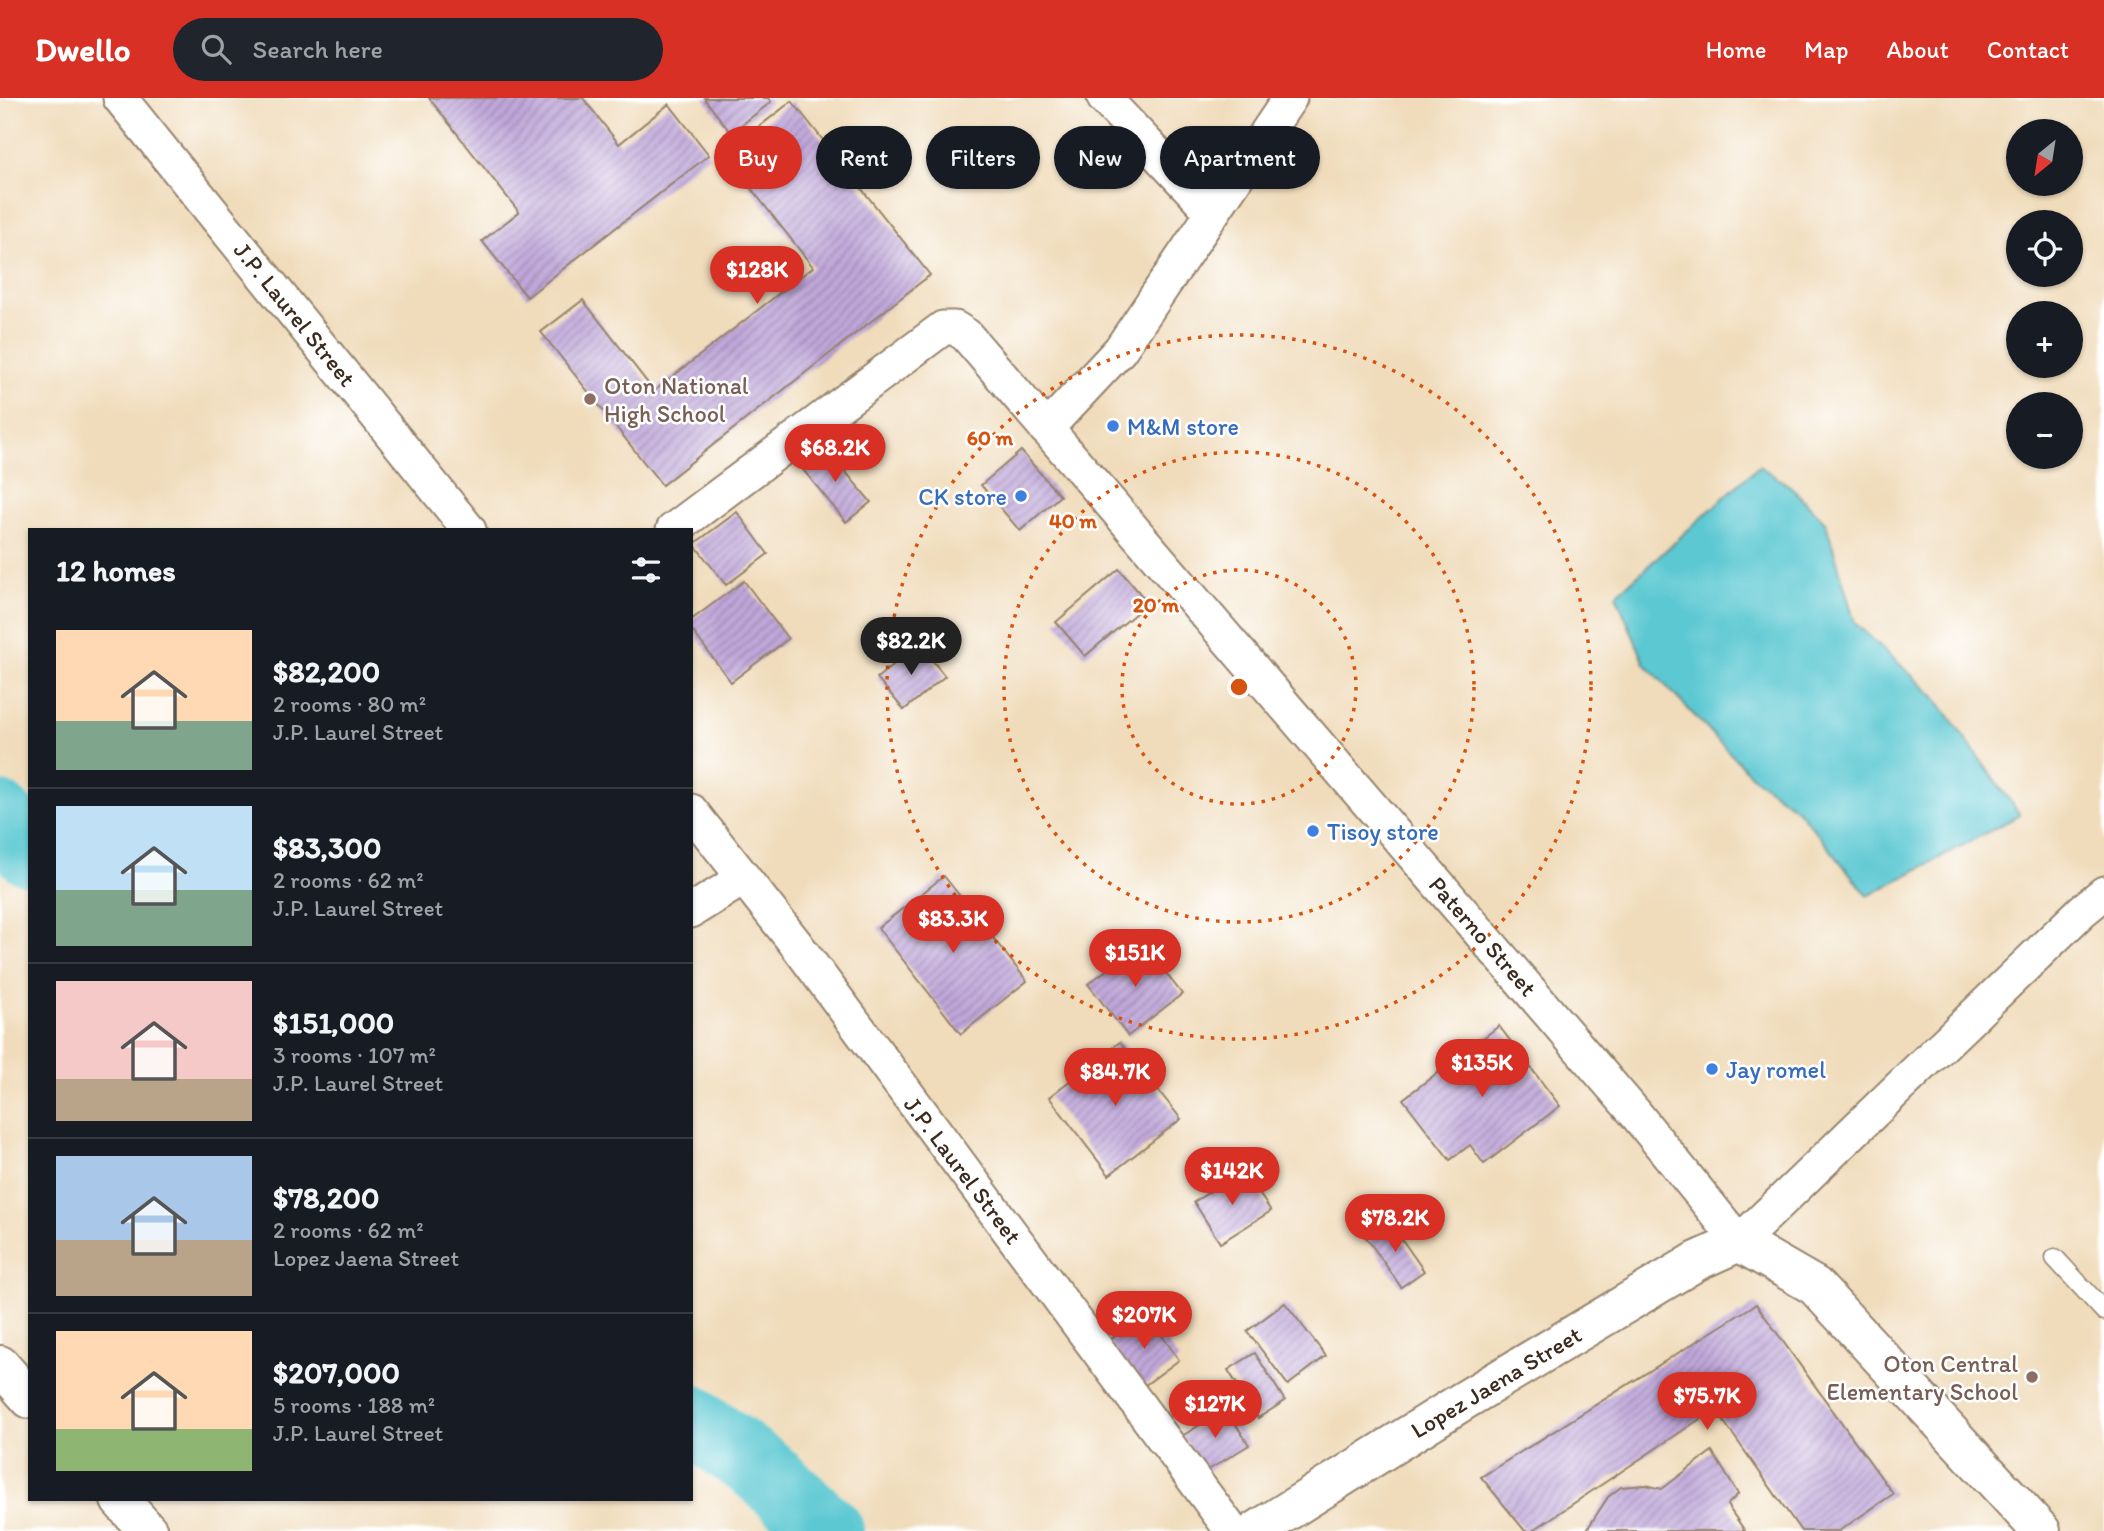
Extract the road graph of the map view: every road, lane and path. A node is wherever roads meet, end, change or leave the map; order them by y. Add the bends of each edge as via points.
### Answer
1 (120, 98) edge
2 (1104, 98) edge
3 (1290, 98) edge
4 (1212, 212) junction
5 (1046, 429) junction
6 (467, 528) edge
7 (676, 528) edge
8 (693, 814) edge
9 (744, 878) junction
10 (2104, 893) edge
11 (693, 910) edge
12 (1739, 1242) junction
13 (2055, 1258) dead end
14 (2104, 1311) edge
15 (0, 1365) edge
16 (28, 1397) edge
17 (121, 1501) edge
18 (148, 1531) edge
19 (1232, 1531) edge
20 (1256, 1531) edge
21 (2041, 1531) edge

1 - 6 street, J.P. Laurel Street
2 - 4 street
3 - 4 street
4 - 5 street via 1121,349
5 - 7 street, Paterno Street via 966,335 943,328
5 - 12 street, Paterno Street via 1635,1113
8 - 9 street, J.P. Laurel Street
9 - 11 street
9 - 19 street, J.P. Laurel Street
10 - 12 street
12 - 20 main road, Lopez Jaena Street via 1697,1261 1463,1401
12 - 21 main road via 1815,1286
13 - 14 lane
15 - 16 main road
17 - 18 main road

